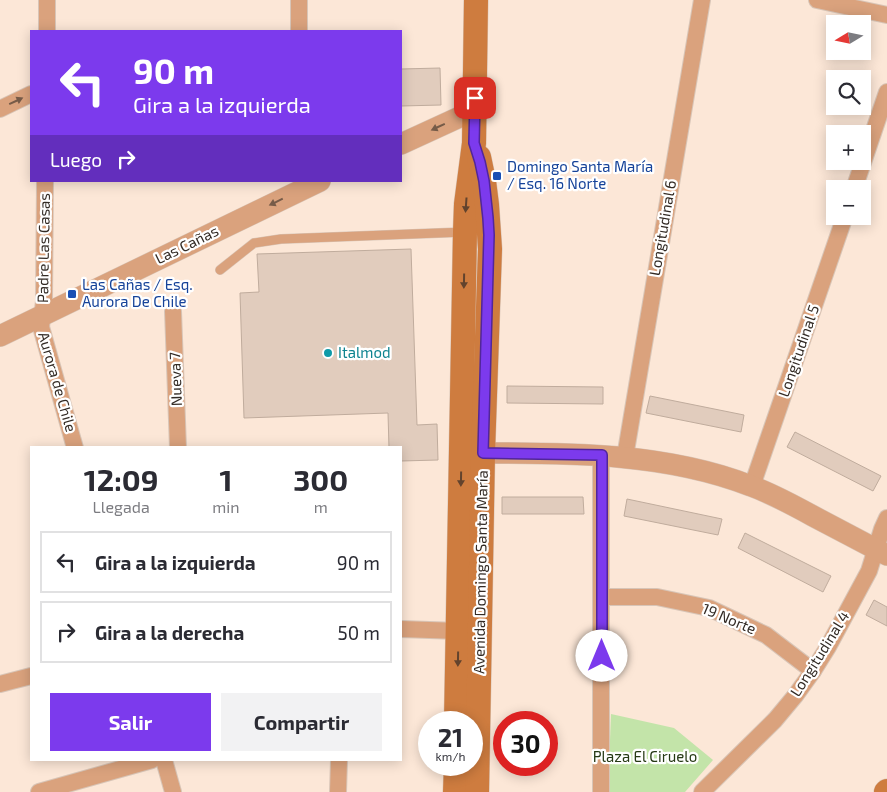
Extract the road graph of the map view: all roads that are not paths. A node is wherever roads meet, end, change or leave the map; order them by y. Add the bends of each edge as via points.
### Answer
1 (47, 0) edge
2 (299, 0) edge
3 (476, 0) edge
4 (702, 0) edge
5 (816, 0) edge
6 (887, 15) edge
7 (47, 30) edge
8 (300, 30) edge
9 (887, 92) edge
10 (30, 94) edge
11 (0, 108) edge
12 (474, 110) junction
13 (474, 143) junction
14 (402, 144) edge
15 (857, 180) edge
16 (45, 182) edge
17 (316, 182) edge
18 (300, 186) edge
19 (841, 225) edge
20 (465, 232) junction
21 (220, 270) dead end
22 (173, 311) dead end
23 (42, 315) junction
24 (0, 336) edge
25 (74, 446) edge
26 (178, 446) edge
27 (472, 453) junction
28 (602, 455) junction
29 (625, 457) junction
30 (752, 486) junction
31 (887, 518) edge
32 (881, 552) edge
33 (602, 598) junction
34 (402, 629) edge
35 (458, 631) junction
36 (813, 671) junction
37 (30, 676) edge
38 (0, 684) edge
39 (456, 711) edge
40 (148, 761) edge
41 (164, 761) edge
42 (339, 761) edge
43 (456, 776) edge
44 (39, 792) edge
45 (173, 792) edge
46 (338, 792) edge
47 (455, 792) edge
48 (477, 792) edge
49 (601, 792) edge
50 (702, 792) edge

1 - 7 street
2 - 8 street
3 - 12 main road, Avenida Domingo Santa María
4 - 29 street, Longitudinal 6
5 - 6 street
9 - 15 street
11 -> 10 street
12 - 13 main road, Avenida Domingo Santa María
12 -> 14 street
13 -> 20 main road, Avenida Domingo Santa María
13 - 27 main road, Avenida Domingo Santa María via 484,181 489,235
16 - 23 street, Padre Las Casas
17 - 18 street, Las Cañas
18 -> 23 street, Las Cañas
19 - 30 street, Longitudinal 5
20 - 21 lane via 268,240 254,243
20 -> 27 main road, Avenida Domingo Santa María
22 - 26 street, Nueva 7
23 - 24 street, Las Cañas
23 - 25 street, Aurora de Chile via 41,327
27 - 28 street
27 -> 35 main road, Avenida Domingo Santa María
27 - 48 main road, Avenida Domingo Santa María
28 - 29 street
28 - 33 street
29 - 30 street via 724,476
30 - 32 street
31 - 32 street, Longitudinal 4 via 882,529
32 - 36 street, Longitudinal 4
33 - 36 street, 19 Norte via 657,598 709,608 766,635
33 - 49 street
34 - 35 street
35 -> 39 main road, Avenida Domingo Santa María
36 - 50 street, Longitudinal 4 via 775,720
37 - 38 street
40 - 44 street
41 - 45 street
42 - 46 street
43 - 47 main road

